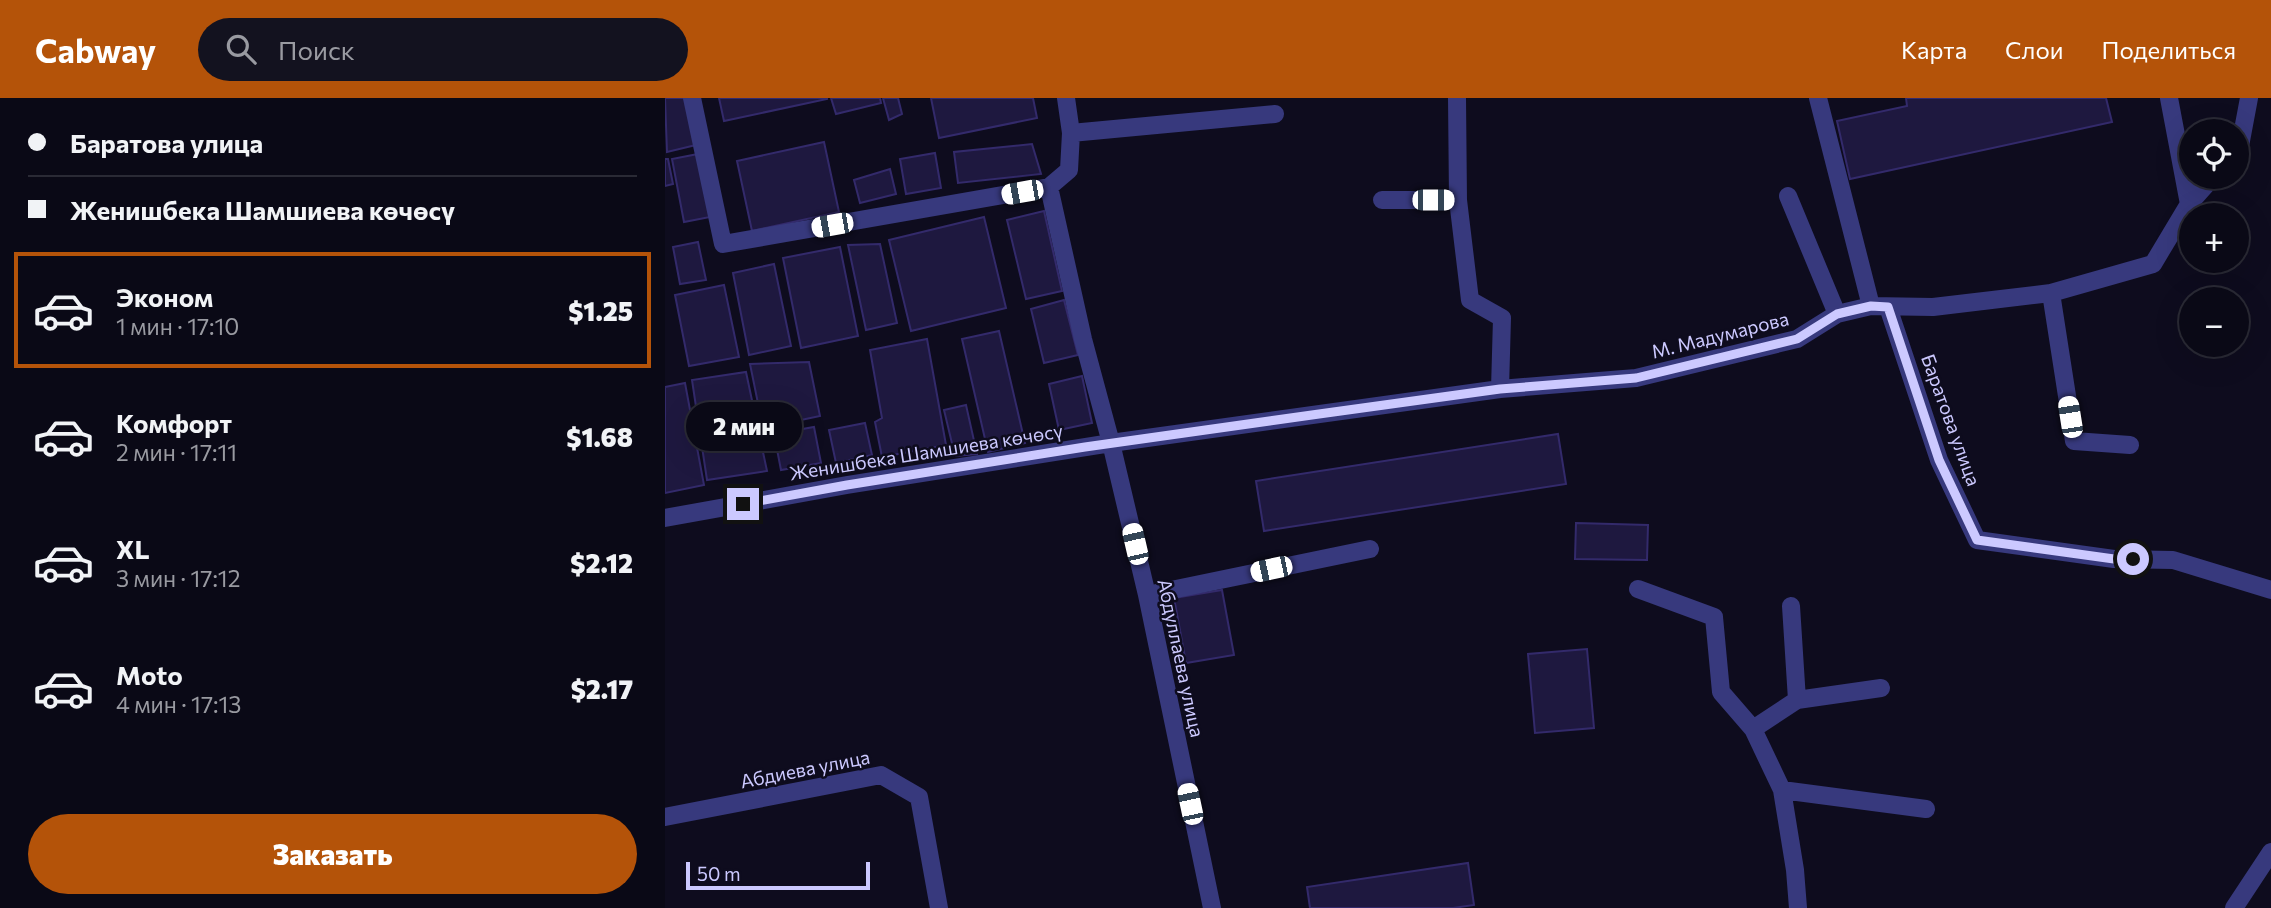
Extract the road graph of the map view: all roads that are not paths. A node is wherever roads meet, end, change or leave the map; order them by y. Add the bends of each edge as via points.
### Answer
1 (692, 98) edge
2 (1066, 98) edge
3 (1457, 98) edge
4 (1818, 98) edge
5 (2168, 98) edge
6 (2249, 98) edge
7 (1275, 114) dead end
8 (2245, 119) edge
9 (1071, 133) junction
10 (1049, 187) junction
11 (2202, 189) edge
12 (1788, 196) dead end
13 (1382, 200) dead end
14 (1458, 200) junction
15 (2189, 203) edge
16 (2190, 203) edge
17 (2179, 221) edge
18 (2051, 293) junction
19 (1880, 307) junction
20 (1837, 314) junction
21 (1500, 389) junction
22 (1111, 443) junction
23 (2130, 445) dead end
24 (665, 518) edge
25 (1370, 549) dead end
26 (1638, 589) dead end
27 (2271, 590) edge
28 (1147, 595) junction
29 (1791, 607) dead end
30 (1881, 688) dead end
31 (1797, 700) junction
32 (1753, 729) junction
33 (1782, 790) junction
34 (1926, 810) dead end
35 (665, 817) edge
36 (2271, 852) edge
37 (939, 908) edge
38 (1212, 908) edge
39 (1798, 908) edge
40 (2234, 908) edge

1 - 10 street via 723,244
2 - 9 street
3 - 14 street
4 - 19 street
5 - 15 street
6 - 8 street
7 - 9 street
9 - 10 street via 1069,170
10 - 22 street, Абдуллаева улица
11 - 16 street, М. Мадумарова
12 - 20 street
13 - 14 street
14 - 21 street via 1470,300 1502,318
17 - 18 street, М. Мадумарова via 2153,264
18 - 19 street, М. Мадумарова via 1933,307
18 - 23 street via 2074,441
19 - 20 street, М. Мадумарова
19 - 27 street, Баратова улица via 1939,460 1977,540 2114,559 2173,560
20 - 21 street, М. Мадумарова via 1797,339 1636,378
21 - 22 street, М. Мадумарова
22 - 24 street, Женишбека Шамшиева көчөсү
22 - 28 street, Абдуллаева улица
25 - 28 street
26 - 32 street via 1714,617 1721,692
28 - 38 street, Абдуллаева улица
29 - 31 street
30 - 31 street
31 - 32 street
32 - 33 street
33 - 34 street
33 - 39 street
35 - 37 street, Абдиева улица via 881,775 919,797
36 - 40 street

